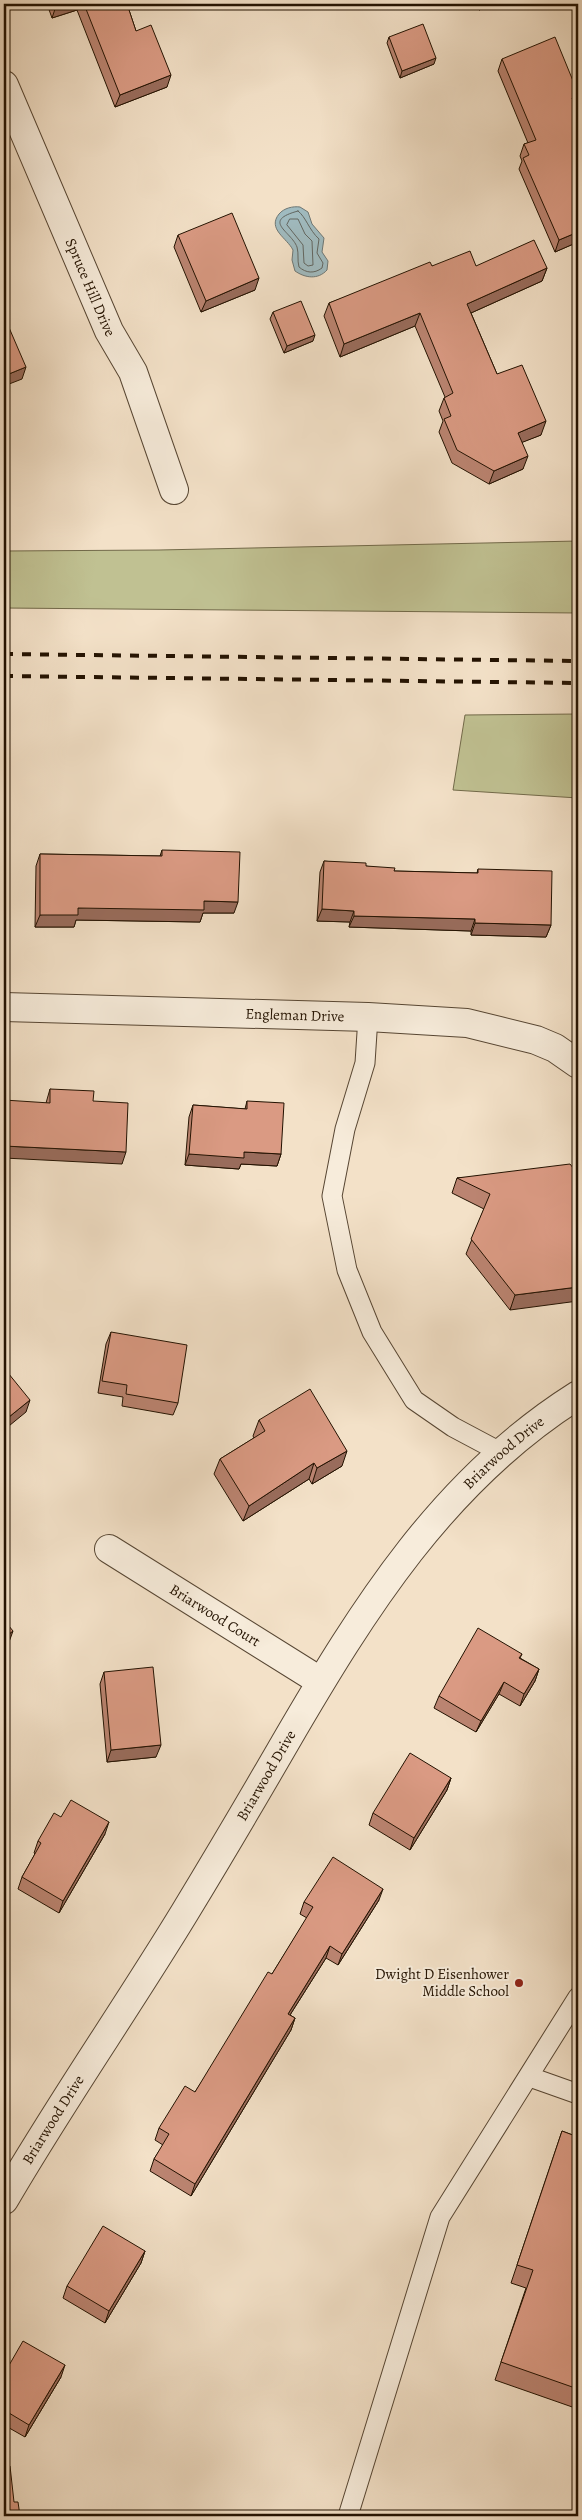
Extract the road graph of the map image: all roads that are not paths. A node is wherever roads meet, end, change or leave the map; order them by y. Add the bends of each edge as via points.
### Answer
1 (4, 85) edge
2 (174, 490) dead end
3 (4, 1007) edge
4 (368, 1018) junction
5 (578, 1064) edge
6 (578, 1395) edge
7 (500, 1452) junction
8 (109, 1549) dead end
9 (320, 1681) junction
10 (578, 1997) edge
11 (530, 2077) junction
12 (578, 2094) edge
13 (6, 2191) edge
14 (348, 2516) edge

1 - 2 street, Spruce Hill Drive via 109,331 133,372
3 - 4 street, Engleman Drive
4 - 5 street, Engleman Drive via 490,1026 549,1045
4 - 7 lane via 365,1063 345,1130 332,1196 347,1270 372,1332 414,1400 453,1427
6 - 7 street, Briarwood Drive via 549,1413
7 - 9 street, Briarwood Drive via 414,1543
8 - 9 street, Briarwood Court
9 - 13 street, Briarwood Drive via 184,1914
10 - 11 lane
11 - 12 lane
11 - 14 lane via 440,2217

